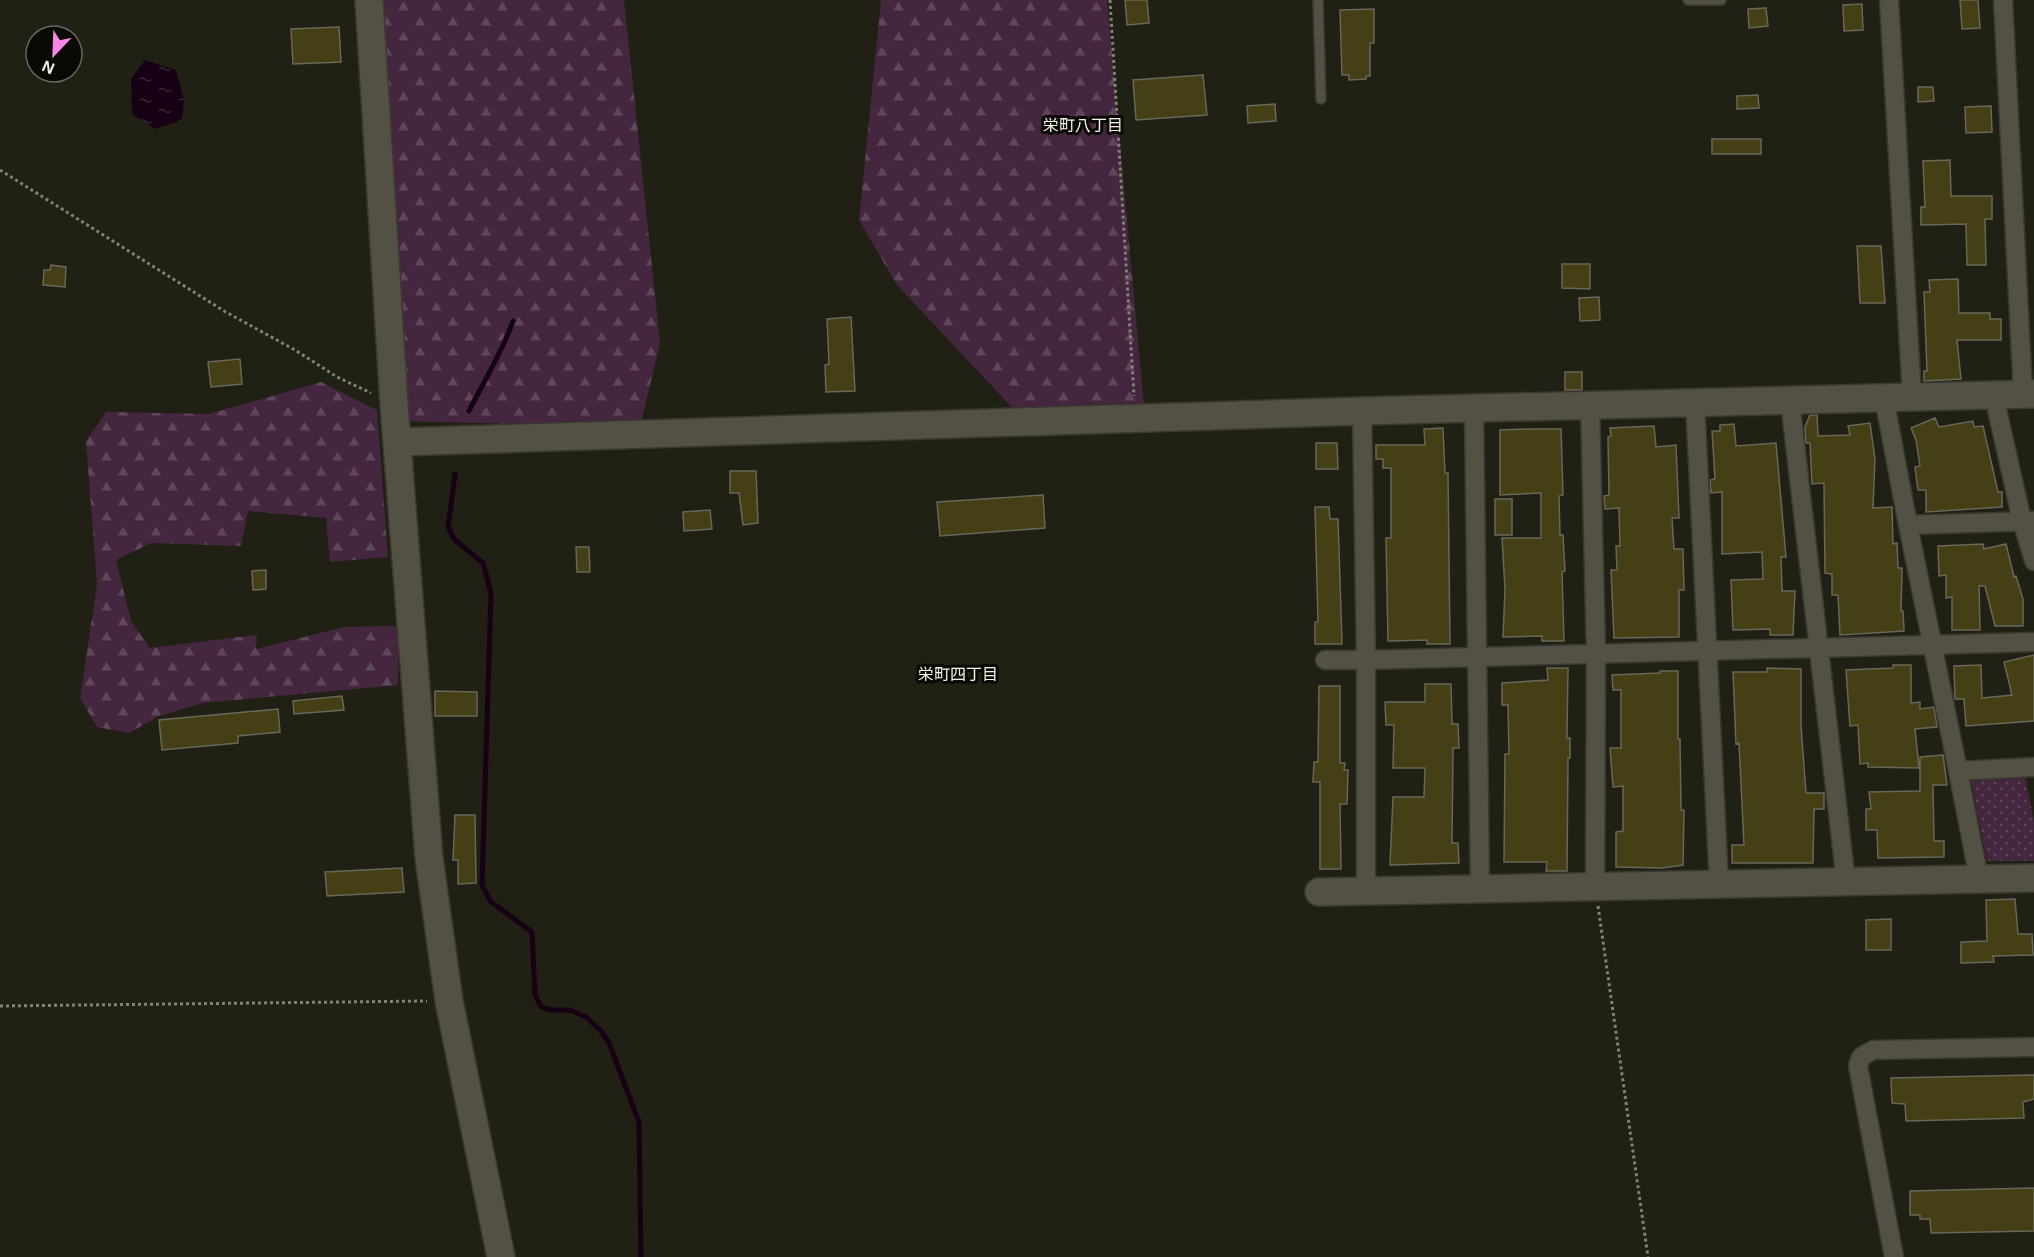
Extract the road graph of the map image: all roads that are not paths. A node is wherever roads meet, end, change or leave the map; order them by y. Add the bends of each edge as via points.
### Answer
1 (369, 0) edge
2 (1318, 0) edge
3 (1688, 0) edge
4 (1721, 0) edge
5 (1889, 0) edge
6 (2004, 0) edge
7 (1321, 99) dead end
8 (2029, 394) edge
9 (1994, 396) junction
10 (1884, 398) junction
11 (1912, 398) junction
12 (1695, 402) junction
13 (1790, 402) junction
14 (1590, 405) junction
15 (1474, 409) junction
16 (1362, 411) junction
17 (398, 442) junction
18 (2028, 521) edge
19 (1908, 525) junction
20 (2034, 561) edge
21 (2034, 642) edge
22 (1930, 643) junction
23 (1820, 648) junction
24 (1708, 650) junction
25 (1596, 654) junction
26 (1478, 657) junction
27 (1324, 660) dead end
28 (1366, 660) junction
29 (2034, 767) edge
30 (1958, 771) junction
31 (2034, 878) edge
32 (1979, 879) junction
33 (1846, 882) junction
34 (1719, 884) junction
35 (1595, 887) junction
36 (1480, 889) junction
37 (1366, 891) junction
38 (1319, 892) dead end
39 (2034, 1047) edge
40 (501, 1257) edge
41 (1894, 1257) edge

1 - 17 street
2 - 7 lane
3 - 4 lane
5 - 11 street
6 - 8 street
8 - 9 street
9 - 11 street
9 - 18 street
10 - 11 street
10 - 13 street
10 - 19 street
12 - 13 street
12 - 14 street
12 - 24 street
13 - 23 street
14 - 15 street
14 - 25 street
15 - 16 street
15 - 26 street
16 - 17 street
16 - 28 street
17 - 40 street via 429,858 449,1001
18 - 19 street
18 - 20 street
19 - 22 street
21 - 22 street
22 - 23 street
22 - 30 street
23 - 24 street
23 - 33 street
24 - 25 street
24 - 34 street
25 - 26 street
25 - 35 street
26 - 28 street
26 - 36 street
27 - 28 street
28 - 37 street
29 - 30 street
30 - 32 street
31 - 32 street
32 - 33 street
33 - 34 street
34 - 35 street
35 - 36 street
36 - 37 street
37 - 38 street
39 - 41 street via 1873,1050 1861,1057 1858,1066

